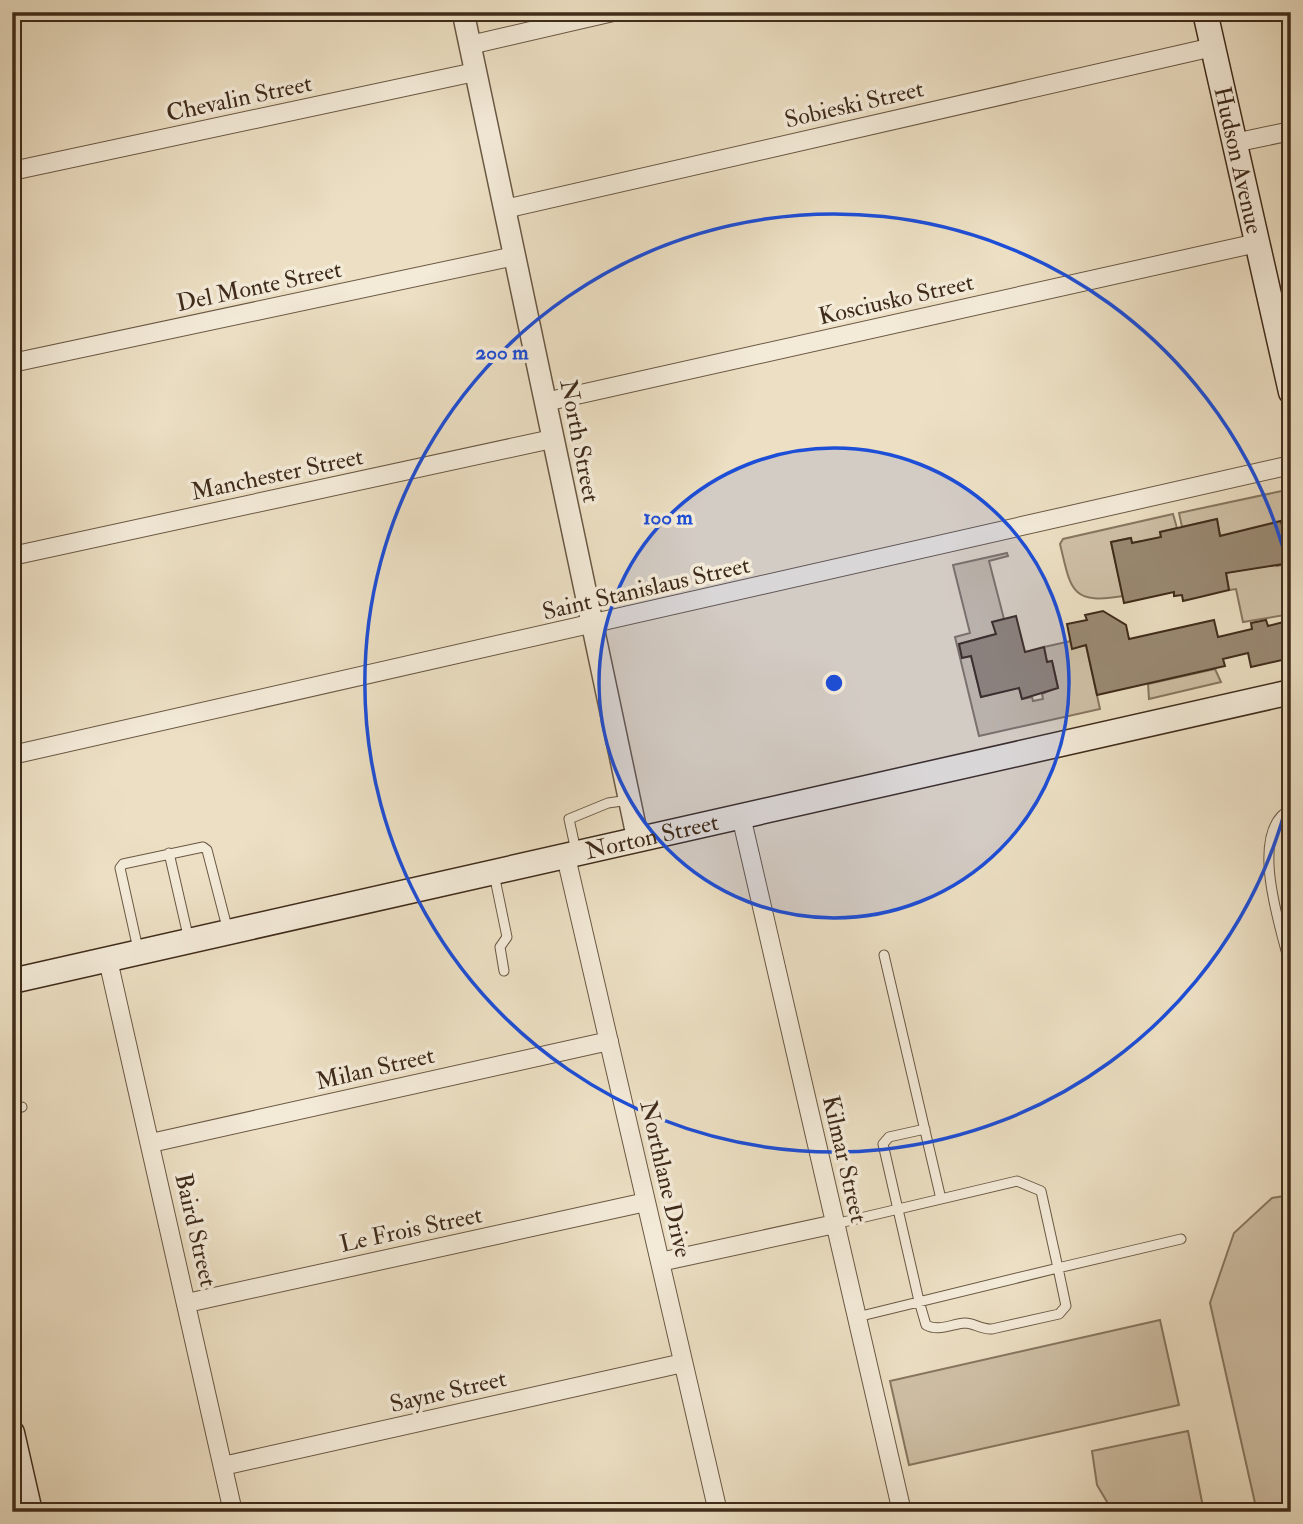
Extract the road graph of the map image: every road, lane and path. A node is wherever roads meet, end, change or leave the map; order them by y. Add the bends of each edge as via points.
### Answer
1 (463, 12) edge
2 (613, 12) edge
3 (1205, 12) edge
4 (470, 45) junction
5 (1213, 47) junction
6 (475, 72) junction
7 (1291, 131) edge
8 (1234, 143) junction
9 (12, 171) edge
10 (505, 209) junction
11 (1257, 243) junction
12 (515, 256) junction
13 (1282, 314) edge
14 (12, 363) edge
15 (1290, 384) edge
16 (545, 402) junction
17 (552, 439) junction
18 (1291, 465) edge
19 (1291, 539) edge
20 (1286, 541) dead end
21 (12, 556) edge
22 (591, 625) junction
23 (1291, 692) edge
24 (12, 755) edge
25 (629, 800) junction
26 (1291, 809) edge
27 (741, 816) junction
28 (638, 840) junction
29 (169, 853) junction
30 (571, 855) junction
31 (494, 873) junction
32 (228, 933) junction
33 (189, 942) junction
34 (139, 953) junction
35 (884, 955) dead end
36 (108, 960) junction
37 (1291, 969) edge
38 (504, 971) dead end
39 (12, 981) edge
40 (608, 1041) junction
41 (925, 1129) junction
42 (151, 1143) junction
43 (942, 1199) junction
44 (646, 1202) junction
45 (898, 1209) junction
46 (835, 1224) junction
47 (1181, 1238) dead end
48 (660, 1262) junction
49 (1058, 1268) junction
50 (919, 1301) junction
51 (187, 1303) junction
52 (856, 1317) junction
53 (683, 1363) junction
54 (12, 1433) edge
55 (223, 1466) junction
56 (30, 1512) edge
57 (233, 1512) edge
58 (718, 1512) edge
59 (902, 1512) edge

1 - 4 street, North Street
2 - 4 street
3 - 5 main road, Hudson Avenue
4 - 6 street, North Street
5 - 8 main road, Hudson Avenue
5 - 10 street, Sobieski Street
6 - 9 street, Chevalin Street
6 - 10 street, North Street
7 - 8 street
8 - 11 main road, Hudson Avenue
10 - 12 street, North Street
11 - 13 main road, Hudson Avenue
11 - 16 street, Kosciusko Street
12 - 14 street, Del Monte Street
12 - 16 street, North Street
13 - 15 main road, Hudson Avenue
16 - 17 street, North Street
17 - 21 street, Manchester Street
17 - 22 street, North Street
18 - 22 street, Saint Stanislaus Street
19 - 20 path
22 - 24 street, Saint Stanislaus Street
22 - 25 street, North Street
23 - 27 main road, Norton Street
25 - 28 street, North Street
25 - 30 lane via 569,819
26 - 37 lane via 1277,822 1268,848 1268,869
27 - 28 main road, Norton Street
27 - 46 street, Kilmar Street
28 - 30 main road, Norton Street
29 - 32 lane via 208,850
29 - 33 lane
29 - 34 lane via 120,868
30 - 31 main road, Norton Street
30 - 40 street, Northlane Drive
31 - 32 main road, Norton Street
31 - 38 lane via 507,937 500,947
32 - 33 main road, Norton Street
33 - 34 main road, Norton Street
34 - 36 main road, Norton Street
35 - 41 lane
36 - 39 main road, Norton Street
36 - 42 street, Baird Street
40 - 42 street, Milan Street
40 - 44 street, Northlane Drive
41 - 43 lane
41 - 45 lane via 889,1137 883,1144
42 - 51 street, Baird Street
43 - 45 lane
43 - 49 lane via 1017,1181 1041,1191
44 - 48 street, Northlane Drive
44 - 51 street, Le Frois Street
45 - 46 lane
45 - 50 lane
46 - 48 street
46 - 52 street, Kilmar Street
47 - 49 lane
48 - 53 street, Northlane Drive
49 - 50 lane
49 - 50 lane via 1066,1306 1059,1314 992,1329 967,1323 933,1329 926,1325
50 - 52 lane
51 - 55 street, Baird Street
52 - 59 street, Kilmar Street
53 - 55 street, Sayne Street
53 - 58 street, Northlane Drive
54 - 56 main road
55 - 57 street, Baird Street

